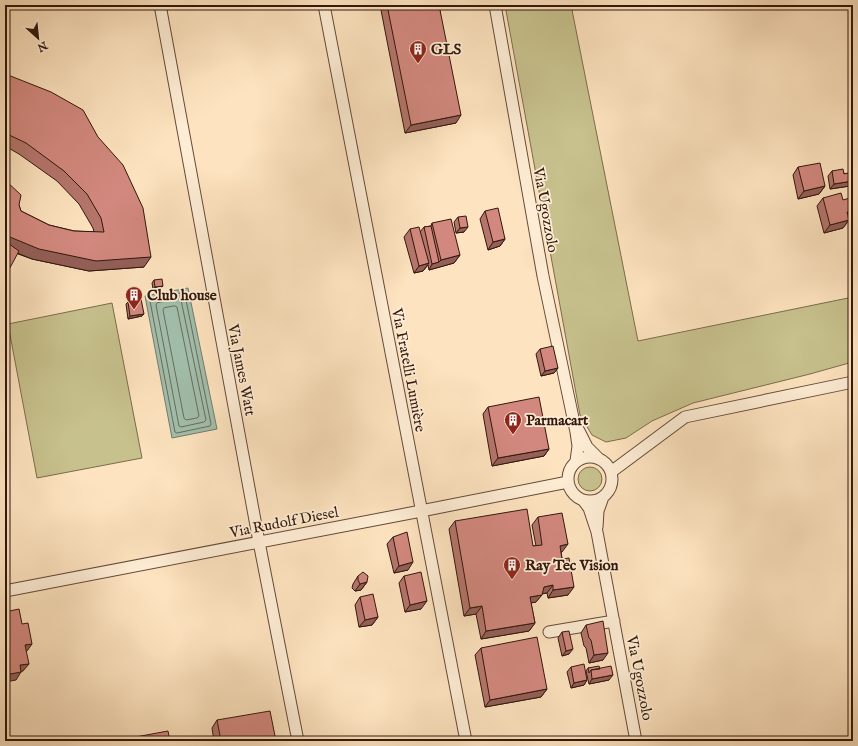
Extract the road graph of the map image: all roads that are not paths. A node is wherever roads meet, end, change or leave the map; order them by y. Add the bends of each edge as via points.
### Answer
1 (160, 5) edge
2 (324, 5) edge
3 (494, 5) edge
4 (853, 382) edge
5 (574, 419) junction
6 (598, 458) junction
7 (576, 461) junction
8 (611, 472) junction
9 (568, 482) junction
10 (603, 497) junction
11 (583, 500) junction
12 (421, 511) junction
13 (597, 532) junction
14 (260, 542) junction
15 (5, 591) edge
16 (614, 621) junction
17 (549, 632) dead end
18 (298, 741) edge
19 (466, 741) edge
20 (636, 741) edge

1 - 14 street, Via James Watt
2 - 12 street, Via Fratelli Lumière
3 - 5 street, Via Ugozzolo via 543,276
4 - 8 street via 685,417
5 - 6 street, Via Ugozzolo via 587,447
5 - 7 street, Via Ugozzolo via 578,446
6 - 7 street via 590,456
6 - 8 street via 604,461
7 - 9 street via 569,470
8 - 10 street via 611,486
9 - 11 street via 573,493
9 - 12 street, Via Rudolf Diesel
10 - 11 street via 590,501
10 - 13 street, Via Ugozzolo via 598,511
11 - 13 street, Via Ugozzolo via 589,508
12 - 14 street, Via Rudolf Diesel
12 - 19 street, Via Fratelli Lumière
13 - 16 street, Via Ugozzolo
14 - 15 street, Via Rudolf Diesel
14 - 18 street, Via James Watt
16 - 17 street, Via Ugozzolo
16 - 20 street, Via Ugozzolo

